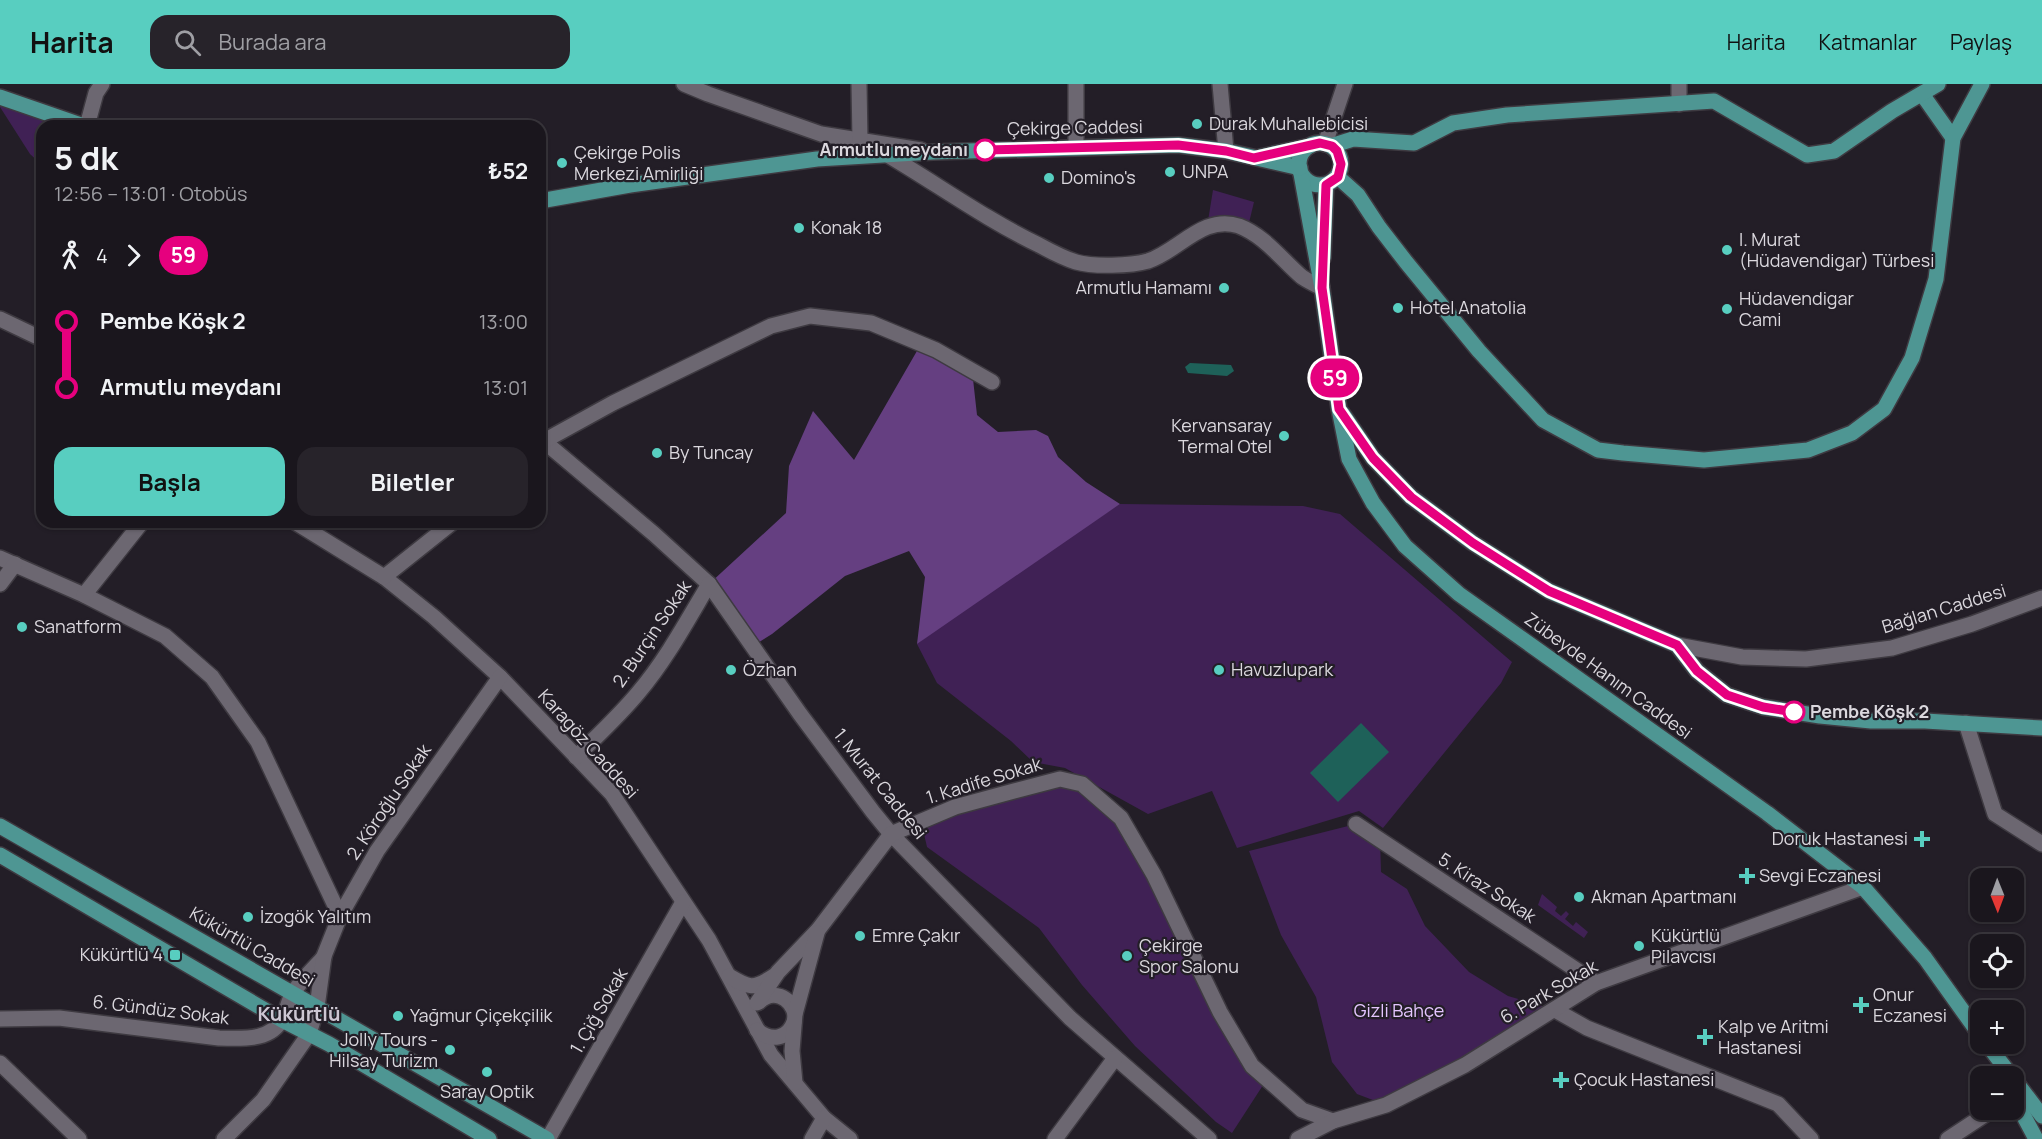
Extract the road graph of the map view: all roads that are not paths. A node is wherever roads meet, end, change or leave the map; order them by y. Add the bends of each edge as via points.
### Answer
1 (102, 84) edge
2 (684, 84) edge
3 (860, 84) edge
4 (1076, 84) edge
5 (1220, 84) edge
6 (1679, 84) edge
7 (1938, 84) edge
8 (1982, 84) edge
9 (1341, 85) edge
10 (1922, 94) junction
11 (0, 97) edge
12 (1679, 104) junction
13 (68, 120) edge
14 (88, 120) edge
15 (1953, 138) junction
16 (860, 140) junction
17 (1322, 145) junction
18 (1076, 147) junction
19 (1226, 151) junction
20 (933, 152) junction
21 (886, 154) junction
22 (1254, 158) junction
23 (1300, 171) junction
24 (1332, 181) junction
25 (546, 200) edge
26 (1322, 288) junction
27 (0, 319) edge
28 (36, 336) edge
29 (992, 382) dead end
30 (1339, 409) junction
31 (546, 438) edge
32 (546, 443) edge
33 (137, 528) edge
34 (305, 528) edge
35 (445, 528) edge
36 (0, 558) edge
37 (15, 564) junction
38 (384, 577) junction
39 (0, 584) edge
40 (709, 584) junction
41 (84, 595) junction
42 (2042, 598) edge
43 (1677, 645) junction
44 (500, 677) junction
45 (1966, 723) junction
46 (2042, 728) edge
47 (576, 757) junction
48 (1356, 824) dead end
49 (0, 826) edge
50 (891, 834) junction
51 (2042, 844) edge
52 (0, 855) edge
53 (1863, 887) junction
54 (683, 902) junction
55 (340, 916) junction
56 (818, 930) junction
57 (324, 956) junction
58 (778, 972) junction
59 (728, 975) junction
60 (1596, 983) junction
61 (293, 993) junction
62 (757, 1003) junction
63 (317, 1008) junction
64 (1555, 1010) junction
65 (795, 1018) junction
66 (0, 1019) edge
67 (282, 1020) junction
68 (1970, 1021) edge
69 (755, 1026) junction
70 (309, 1034) junction
71 (1995, 1054) edge
72 (1115, 1058) junction
73 (0, 1063) edge
74 (2004, 1066) edge
75 (795, 1083) junction
76 (2024, 1092) edge
77 (2042, 1116) edge
78 (2024, 1117) edge
79 (824, 1118) junction
80 (1977, 1120) edge
81 (1333, 1121) junction
82 (80, 1139) edge
83 (224, 1139) edge
84 (489, 1139) edge
85 (548, 1139) edge
86 (812, 1139) edge
87 (850, 1139) edge
88 (1055, 1139) edge
89 (1209, 1139) edge
90 (1298, 1139) edge
91 (1811, 1139) edge
92 (1948, 1139) edge
93 (2036, 1139) edge

1 - 14 street
2 - 16 street via 821,134
3 - 16 street
4 - 18 street
5 - 19 street
6 - 12 street
7 - 10 main road, Çekirge Caddesi
8 - 15 main road
9 - 17 street
10 - 12 main road, Çekirge Caddesi via 1834,151 1807,155 1714,101
10 - 15 main road
11 - 13 main road
12 - 17 main road, Çekirge Caddesi via 1507,115 1453,123 1414,142 1353,139
15 - 24 main road via 1936,279 1912,358 1884,409 1852,433 1808,450 1704,460 1598,450 1543,420 1479,351 1406,262 1358,195
16 - 20 street
17 - 22 main road, Çekirge Caddesi
17 - 23 main road via 1301,156
17 - 24 main road via 1337,151 1341,164
18 - 19 main road, Çekirge Caddesi via 1178,145
18 - 20 main road, Çekirge Caddesi
19 - 22 main road, Çekirge Caddesi
20 - 21 main road, Çekirge Caddesi
21 - 25 main road, Çekirge Caddesi via 817,159
21 - 26 street via 1004,228 1076,262 1107,266 1148,261 1199,230 1217,224 1237,225 1258,236 1304,278
22 - 23 main road, Çekirge Caddesi
23 - 24 main road via 1312,184
23 - 26 main road
24 - 26 main road
26 - 30 main road, Zübeyde Hanım Caddesi
27 - 28 street
29 - 31 street via 936,350 871,323 810,316 771,326
30 - 43 main road via 1373,458 1411,497 1473,543 1549,591
30 - 53 main road, Zübeyde Hanım Caddesi via 1349,459 1373,503 1405,546 1459,594 1767,813
32 - 40 street, 1. Murat Caddesi
33 - 41 street
34 - 38 street, Karagöz Caddesi
35 - 38 street
36 - 37 street
37 - 39 street
37 - 41 street
38 - 44 street, Karagöz Caddesi
40 - 47 street, 2. Burçin Sokak via 670,650 639,691
40 - 50 street, 1. Murat Caddesi
41 - 55 street via 165,636 212,677 258,742
42 - 43 street, Bağlan Caddesi via 1892,648 1817,657 1742,657
43 - 45 main road via 1697,671 1727,695 1763,707 1871,721
44 - 47 street, Karagöz Caddesi
44 - 55 street, 2. Köroğlu Sokak via 377,851
45 - 46 main road
45 - 51 street via 1995,814
47 - 54 street, Karagöz Caddesi via 612,794
48 - 60 street, 5. Kiraz Sokak
49 - 61 main road, Kükürtlü Caddesi
50 - 56 street
50 - 72 street, 1. Murat Caddesi via 1070,1018
50 - 81 street, 1. Kadife Sokak via 955,807 1014,790 1060,779 1082,784 1121,818 1252,1066 1302,1110
52 - 67 main road
53 - 60 street, 6. Park Sokak
53 - 68 main road, Zübeyde Hanım Caddesi via 1926,958
54 - 59 street, Karagöz Caddesi
54 - 85 street, 1. Çiğ Sokak
55 - 57 street, 2. Köroğlu Sokak
56 - 58 street
56 - 65 street
57 - 61 street, 2. Köroğlu Sokak
57 - 63 street, 2. Köroğlu Sokak
58 - 59 street via 754,987
58 - 62 street
59 - 69 street, Karagöz Caddesi
60 - 64 street, 6. Park Sokak
61 - 63 main road, Kükürtlü Caddesi
61 - 67 street
62 - 65 street via 776,995 789,1001
62 - 69 street
63 - 70 street, 2. Köroğlu Sokak
63 - 85 main road, Kükürtlü Caddesi
64 - 81 street, 6. Park Sokak via 1465,1065 1386,1105
64 - 91 street via 1587,1028 1778,1104
65 - 69 street via 788,1033 775,1038
65 - 75 street
66 - 67 street, 6. Gündüz Sokak via 59,1018 243,1039 262,1036
67 - 70 main road
69 - 75 street, Karagöz Caddesi via 771,1055
70 - 83 street, 2. Köroğlu Sokak via 263,1100
70 - 84 main road
71 - 74 main road, Zübeyde Hanım Caddesi
72 - 88 street
72 - 89 street, 1. Murat Caddesi
73 - 82 street
75 - 79 street, Karagöz Caddesi
76 - 77 main road, Zübeyde Hanım Caddesi
78 - 93 main road
79 - 86 street
79 - 87 street, Karagöz Caddesi
80 - 92 street
81 - 90 street, 6. Park Sokak

